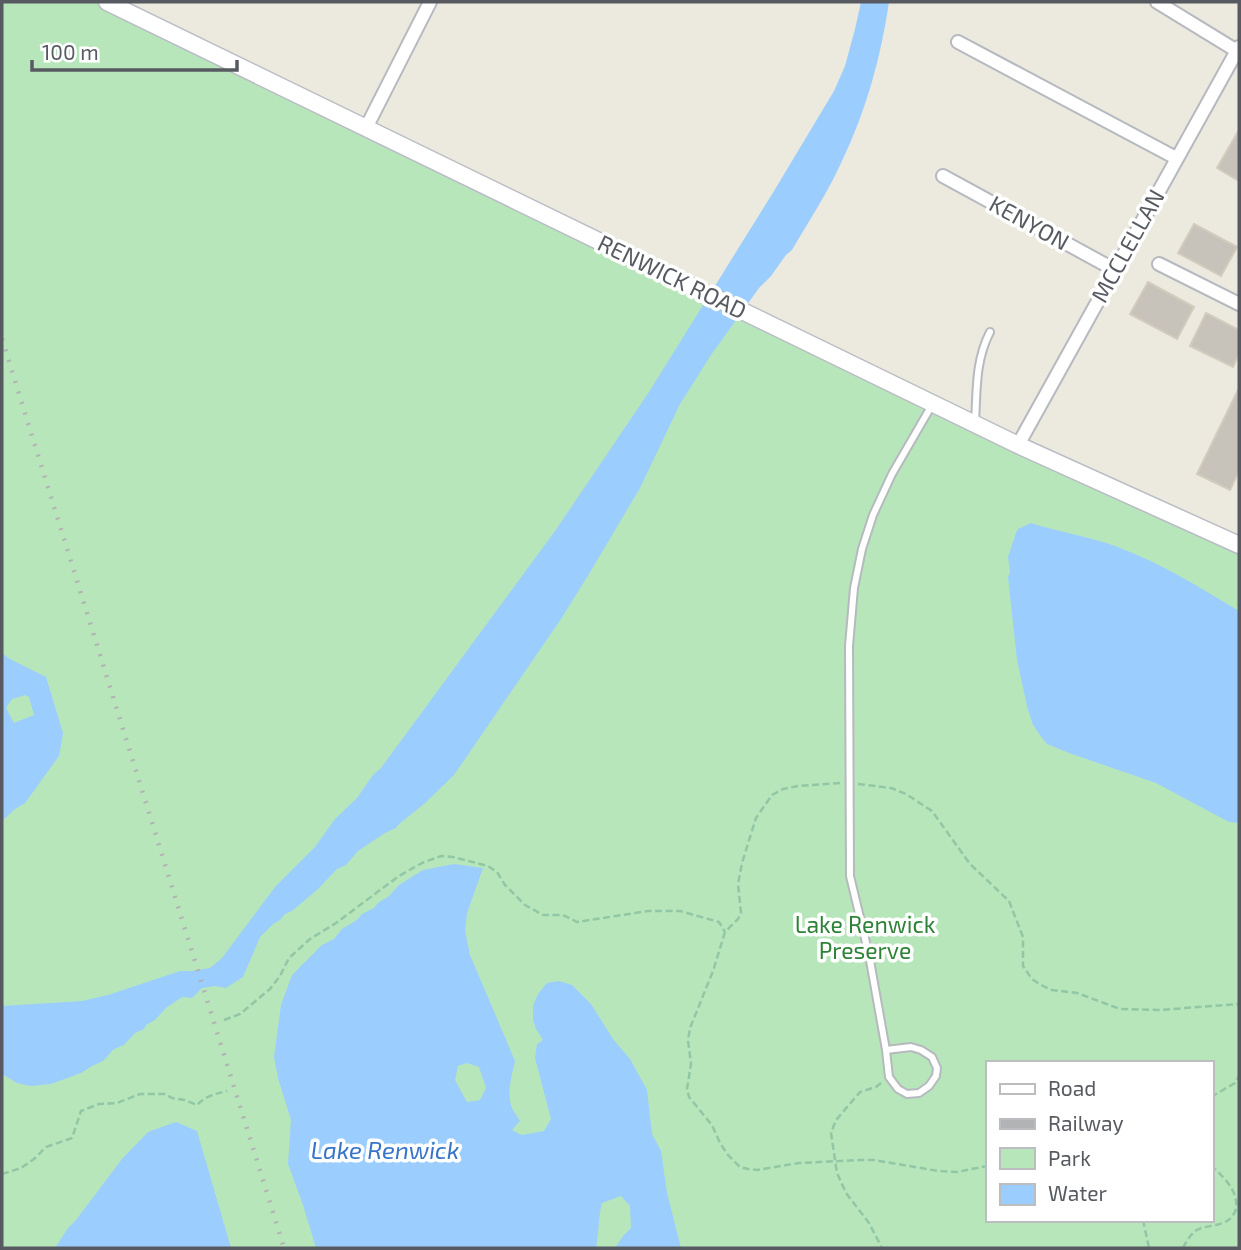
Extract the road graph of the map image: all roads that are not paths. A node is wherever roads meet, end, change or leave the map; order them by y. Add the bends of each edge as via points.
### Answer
1 (107, 2) edge
2 (430, 2) edge
3 (1157, 2) edge
4 (958, 42) dead end
5 (1238, 49) edge
6 (366, 128) junction
7 (1176, 158) junction
8 (943, 176) dead end
9 (1159, 264) dead end
10 (1115, 270) junction
11 (1239, 304) edge
12 (990, 332) dead end
13 (933, 404) junction
14 (975, 424) junction
15 (1018, 445) junction
16 (1239, 545) edge
17 (886, 1051) junction

1 - 6 street, RENWICK ROAD
2 - 6 street
3 - 5 street
4 - 7 street
5 - 7 street, MCCLELLAN
6 - 13 street, RENWICK ROAD
7 - 10 street, MCCLELLAN
8 - 10 street, KENYON
9 - 11 street
10 - 15 street, MCCLELLAN
12 - 14 lane via 979,363
13 - 14 street, RENWICK ROAD
13 - 17 lane via 873,515 854,587 849,646 850,876
14 - 15 street, RENWICK ROAD
15 - 16 street, RENWICK ROAD
17 - 17 lane via 890,1077 907,1094 919,1093 936,1076 932,1058 921,1050

